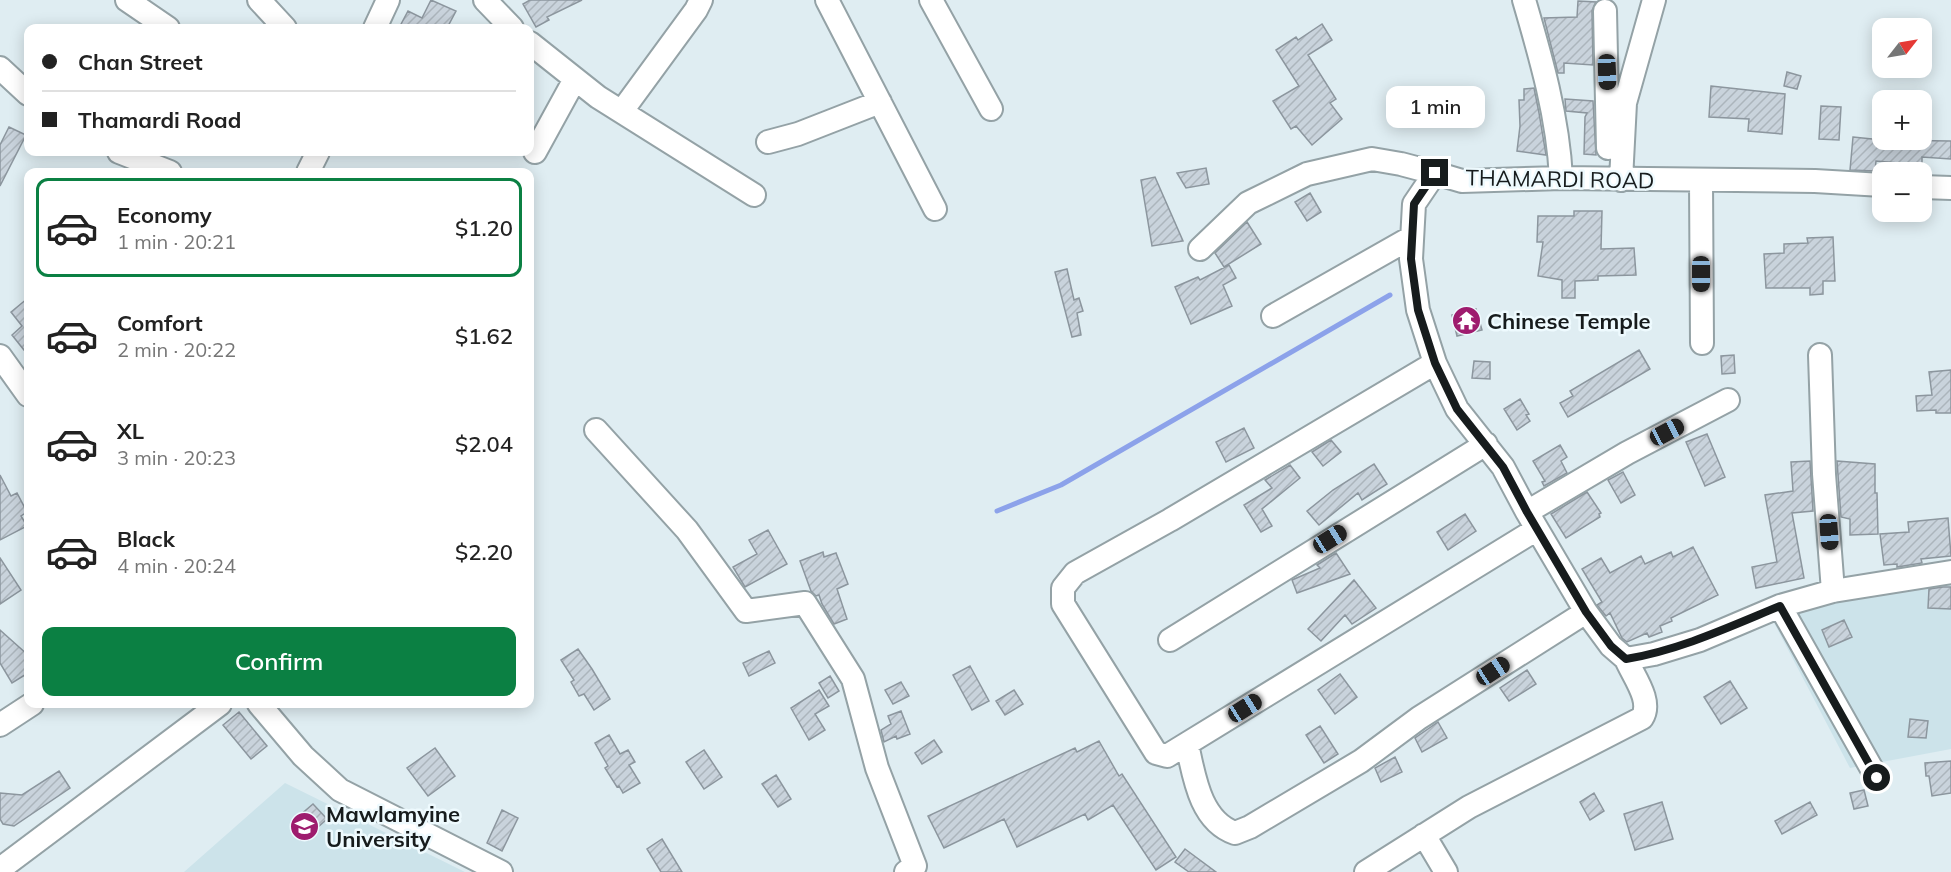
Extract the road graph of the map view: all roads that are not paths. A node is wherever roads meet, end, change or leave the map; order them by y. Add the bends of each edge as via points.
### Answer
1 (127, 0) edge
2 (259, 0) edge
3 (388, 0) edge
4 (485, 0) edge
5 (701, 0) edge
6 (827, 0) edge
7 (931, 0) edge
8 (1524, 0) edge
9 (1654, 0) edge
10 (1605, 11) dead end
11 (162, 24) edge
12 (281, 24) edge
13 (377, 24) edge
14 (505, 24) edge
15 (534, 46) edge
16 (0, 68) edge
17 (575, 79) junction
18 (24, 90) edge
19 (880, 102) junction
20 (991, 109) dead end
21 (622, 111) junction
22 (768, 142) dead end
23 (535, 152) dead end
24 (129, 156) edge
25 (160, 168) edge
26 (1435, 173) junction
27 (1561, 178) junction
28 (1614, 180) junction
29 (1701, 181) junction
30 (1872, 184) edge
31 (1932, 187) edge
32 (1951, 188) edge
33 (754, 195) dead end
34 (935, 209) dead end
35 (1412, 237) junction
36 (1200, 249) dead end
37 (1274, 316) dead end
38 (1702, 343) dead end
39 (1820, 355) dead end
40 (0, 356) edge
41 (1435, 363) junction
42 (24, 389) edge
43 (1728, 400) dead end
44 (596, 430) dead end
45 (1486, 444) junction
46 (1532, 520) junction
47 (1951, 572) edge
48 (1833, 591) junction
49 (1780, 606) junction
50 (1586, 612) junction
51 (1170, 640) dead end
52 (1626, 659) junction
53 (26, 708) edge
54 (215, 708) edge
55 (262, 708) edge
56 (0, 725) edge
57 (1187, 744) junction
58 (1877, 778) dead end
59 (1424, 836) junction
60 (0, 869) edge
61 (501, 872) edge
62 (906, 872) edge
63 (1366, 872) edge
64 (1446, 872) edge

1 - 11 street
2 - 12 street
3 - 13 street
4 - 14 street
5 - 21 street
6 - 19 street
7 - 20 street
8 - 27 street via 1552,104
9 - 28 street via 1625,103
10 - 28 street
15 - 17 street
16 - 18 street
17 - 21 street
17 - 23 street
19 - 22 street
19 - 34 street
21 - 33 street
24 - 25 street
26 - 27 street, THAMARDI ROAD via 1462,181
26 - 35 street, THAMARDI ROAD via 1414,204
26 - 36 street via 1372,159 1307,174 1248,204
27 - 28 street, THAMARDI ROAD
28 - 29 street, THAMARDI ROAD
29 - 30 street, THAMARDI ROAD
29 - 38 street
31 - 32 street
35 - 37 street
35 - 41 street, THAMARDI ROAD via 1418,310
39 - 48 street
40 - 42 street
41 - 45 street, THAMARDI ROAD via 1457,409
41 - 57 street via 1076,573 1063,588 1063,604 1156,753 1167,756
43 - 46 street via 1627,453
44 - 62 street via 687,530 746,610 805,603 853,680 878,768 915,866
45 - 46 street, THAMARDI ROAD
45 - 51 street
46 - 50 street, THAMARDI ROAD
46 - 57 street
47 - 48 street
48 - 49 street
49 - 52 street via 1700,640
49 - 58 street
50 - 52 street, THAMARDI ROAD
50 - 57 street via 1419,718 1361,761 1235,833 1226,830 1202,800
52 - 59 street via 1646,703 1642,718 1469,807
53 - 56 street
54 - 60 street
55 - 61 street via 303,756 340,790
59 - 63 street
59 - 64 street

